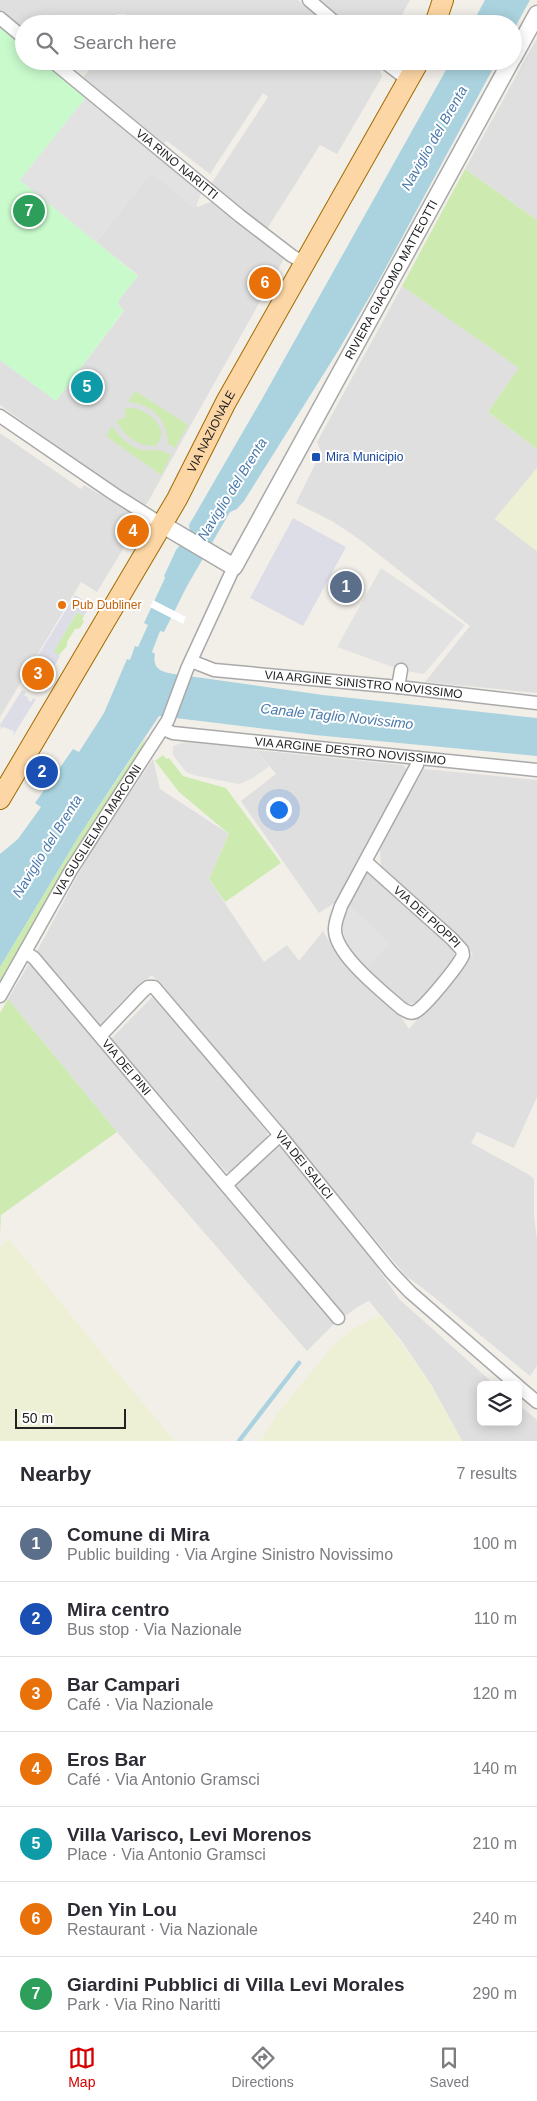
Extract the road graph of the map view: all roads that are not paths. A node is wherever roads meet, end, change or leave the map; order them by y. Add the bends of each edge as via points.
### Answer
1 (309, 0) edge
2 (443, 0) edge
3 (537, 14) edge
4 (326, 15) edge
5 (438, 15) edge
6 (0, 18) edge
7 (15, 30) edge
8 (522, 42) edge
9 (63, 70) edge
10 (395, 70) edge
11 (414, 70) edge
12 (507, 70) edge
13 (408, 80) junction
14 (305, 264) junction
15 (0, 416) edge
16 (163, 525) junction
17 (234, 567) junction
18 (191, 662) junction
19 (401, 670) dead end
20 (398, 687) junction
21 (537, 703) edge
22 (166, 724) junction
23 (418, 758) junction
24 (537, 770) edge
25 (1, 795) edge
26 (366, 862) junction
27 (25, 952) junction
28 (0, 996) edge
29 (101, 1035) junction
30 (280, 1134) junction
31 (227, 1184) junction
32 (338, 1318) dead end
33 (512, 1381) edge
34 (522, 1389) edge
35 (537, 1402) edge

1 - 4 street
2 - 5 main road
3 - 8 street, RIVIERA GIACOMO MATTEOTTI
6 - 7 street
9 - 14 street, VIA RINO NARITTI via 214,195
10 - 13 street
11 - 13 main road, VIA NAZIONALE
12 - 17 street, RIVIERA GIACOMO MATTEOTTI
13 - 14 main road, VIA NAZIONALE
14 - 16 main road, VIA NAZIONALE via 226,402
15 - 16 street
16 - 17 street
16 - 25 main road, VIA NAZIONALE
17 - 18 street, VIA GUGLIELMO MARCONI
18 - 20 street, VIA ARGINE SINISTRO NOVISSIMO via 214,670
18 - 22 street, VIA GUGLIELMO MARCONI
19 - 20 street
20 - 21 street, VIA ARGINE SINISTRO NOVISSIMO
22 - 23 street, VIA ARGINE DESTRO NOVISSIMO via 173,733
22 - 27 street, VIA GUGLIELMO MARCONI via 94,832
23 - 24 street, VIA ARGINE DESTRO NOVISSIMO
23 - 26 street, VIA DEI PIOPPI
26 - 26 street, VIA DEI PIOPPI via 462,950 458,966 413,1012 401,1008 356,967 337,939 335,929 341,906
27 - 28 street, VIA GUGLIELMO MARCONI
27 - 29 street, VIA DEI PINI via 34,958
29 - 30 street, VIA DEI SALICI via 142,991 154,987
29 - 31 street, VIA DEI PINI
30 - 31 street
30 - 33 street, VIA DEI SALICI via 391,1272
31 - 32 street, VIA DEI PINI
34 - 35 street, VIA DEI SALICI

